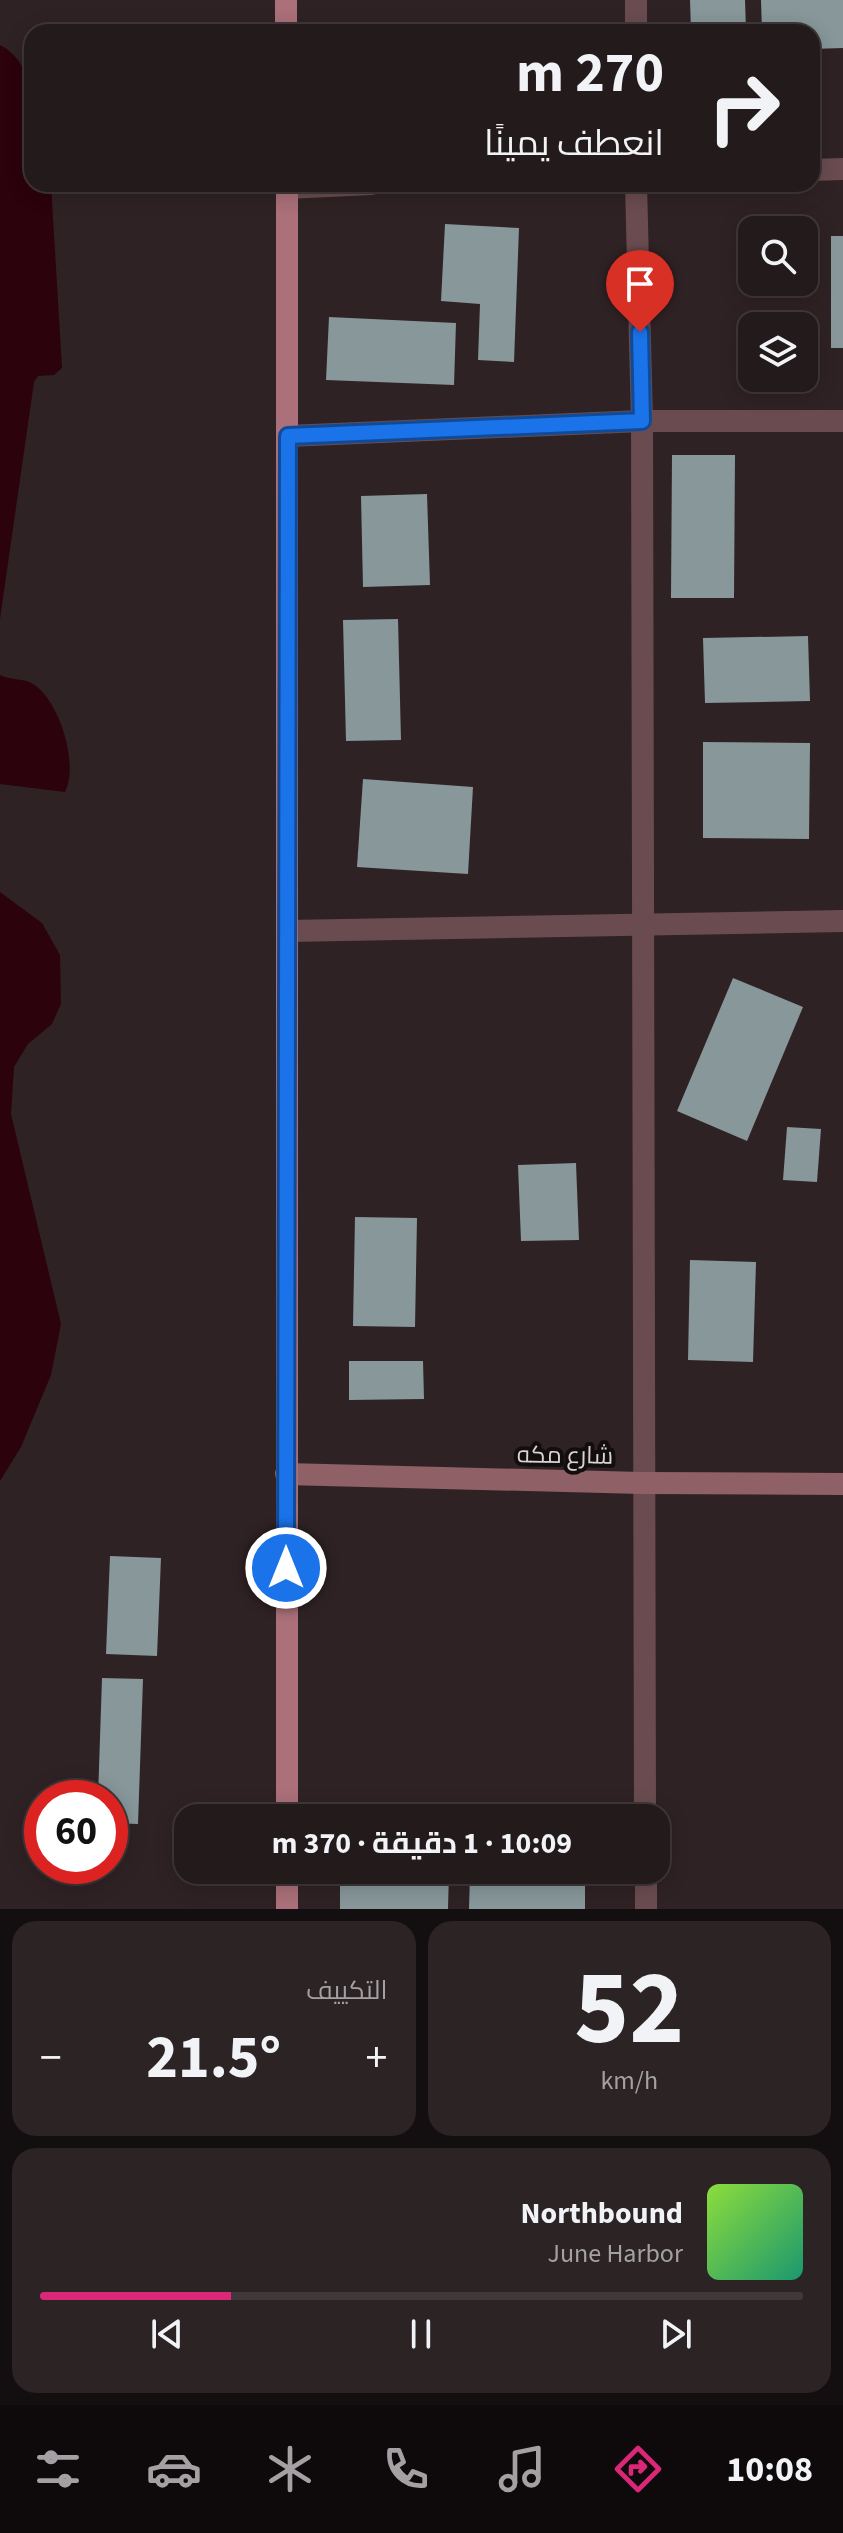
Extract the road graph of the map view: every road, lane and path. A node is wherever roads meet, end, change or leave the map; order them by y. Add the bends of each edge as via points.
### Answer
1 (286, 0) edge
2 (636, 0) edge
3 (286, 24) edge
4 (636, 24) edge
5 (843, 169) edge
6 (820, 170) edge
7 (287, 192) edge
8 (636, 192) edge
9 (642, 421) junction
10 (843, 421) edge
11 (288, 436) junction
12 (843, 921) edge
13 (643, 923) junction
14 (288, 931) junction
15 (286, 1474) junction
16 (642, 1483) junction
17 (843, 1484) edge
18 (287, 1804) edge
19 (645, 1804) edge
20 (287, 1884) edge
21 (646, 1884) edge
22 (287, 1909) edge
23 (646, 1909) edge

1 - 3 main road
2 - 4 street
5 - 6 street
7 - 11 main road
8 - 9 street
9 - 10 street
9 - 11 street
9 - 13 street
11 - 14 main road
12 - 13 street
13 - 14 street
13 - 16 street
14 - 15 main road
15 - 16 main road, شارع مكه
15 - 18 main road
16 - 17 main road, شارع مكه
16 - 19 street
20 - 22 main road
21 - 23 street

